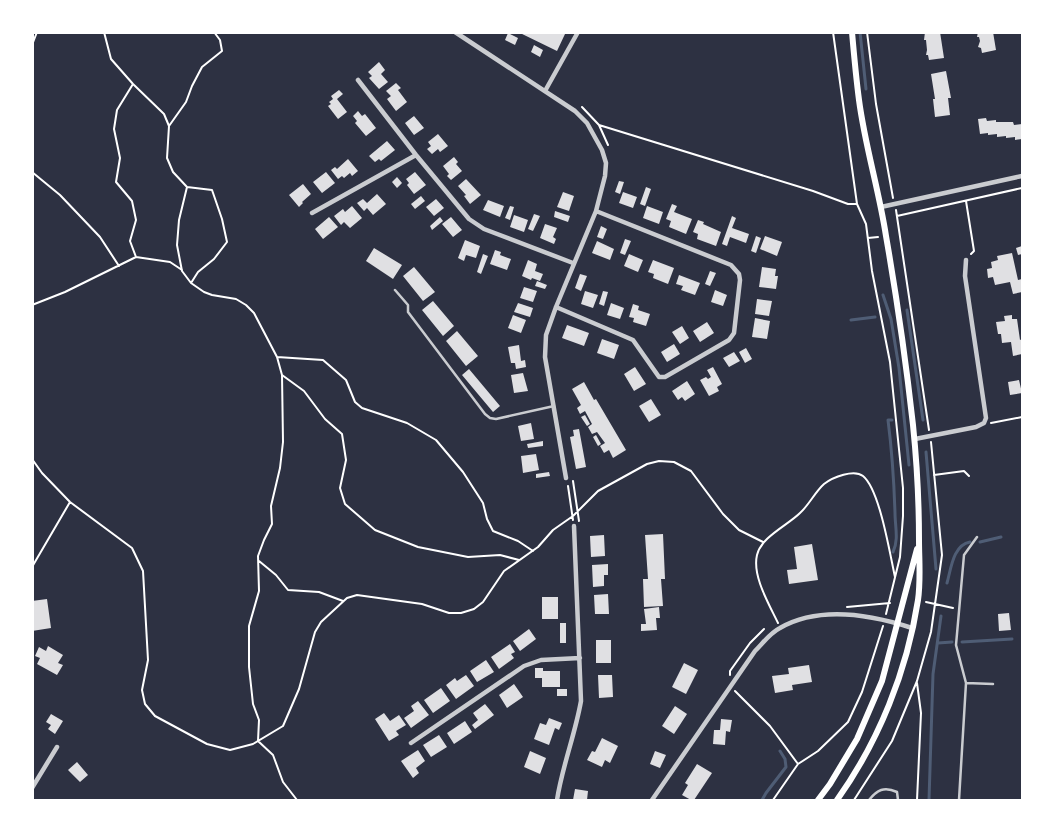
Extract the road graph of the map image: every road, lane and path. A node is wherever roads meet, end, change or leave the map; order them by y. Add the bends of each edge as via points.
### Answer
1 (36, 32) edge
2 (104, 32) edge
3 (214, 32) edge
4 (456, 32) edge
5 (578, 32) edge
6 (833, 32) edge
7 (852, 32) edge
8 (32, 45) edge
9 (358, 80) dead end
10 (133, 84) junction
11 (545, 91) junction
12 (587, 123) junction
13 (600, 125) junction
14 (169, 126) junction
15 (610, 151) dead end
16 (416, 155) junction
17 (32, 172) edge
18 (1022, 176) edge
19 (187, 187) junction
20 (1022, 188) edge
21 (966, 201) junction
22 (857, 204) junction
23 (881, 207) junction
24 (596, 211) junction
25 (312, 213) dead end
26 (897, 216) dead end
27 (136, 258) junction
28 (966, 260) joint
29 (573, 263) junction
30 (119, 266) junction
31 (182, 271) junction
32 (191, 283) junction
33 (396, 290) dead end
34 (32, 304) edge
35 (556, 307) junction
36 (277, 357) junction
37 (282, 375) junction
38 (554, 406) junction
39 (1022, 417) edge
40 (980, 426) junction
41 (914, 439) junction
42 (32, 459) edge
43 (37, 467) junction
44 (32, 468) edge
45 (934, 475) dead end
46 (969, 476) dead end
47 (566, 478) joint
48 (572, 478) dead end
49 (70, 502) junction
50 (578, 510) junction
51 (572, 516) junction
52 (574, 526) joint
53 (580, 529) dead end
54 (977, 537) dead end
55 (919, 541) junction
56 (763, 542) junction
57 (533, 550) junction
58 (519, 560) junction
59 (259, 561) junction
60 (32, 566) edge
61 (895, 580) junction
62 (343, 602) junction
63 (890, 603) junction
64 (936, 604) dead end
65 (844, 607) dead end
66 (959, 609) junction
67 (885, 619) junction
68 (784, 621) dead end
69 (774, 624) dead end
70 (899, 624) junction
71 (779, 625) junction
72 (769, 626) dead end
73 (912, 628) junction
74 (580, 658) junction
75 (729, 679) dead end
76 (917, 681) dead end
77 (966, 683) junction
78 (993, 684) dead end
79 (730, 686) junction
80 (258, 740) junction
81 (411, 743) dead end
82 (57, 747) dead end
83 (798, 764) junction
84 (32, 788) edge
85 (297, 800) edge
86 (556, 800) edge
87 (652, 800) edge
88 (773, 800) edge
89 (818, 800) edge
90 (837, 800) edge
91 (869, 800) edge
92 (898, 800) edge
93 (917, 800) edge
94 (959, 800) edge

1 - 8 path
2 - 10 path via 111,59
3 - 14 path via 222,51 202,67 186,102
4 - 11 street
5 - 11 street
6 - 22 path
7 - 23 main road via 859,101
9 - 16 street
10 - 14 path via 164,114
10 - 27 path via 116,110 114,129 120,158 116,182 132,201 136,220 130,241
11 - 12 street
12 - 13 path
12 - 24 street via 606,163
13 - 15 path
13 - 22 path via 848,204
14 - 19 path via 167,158 172,172
16 - 25 street
16 - 29 street via 463,214 476,224
17 - 30 path via 60,195 100,237
18 - 23 street
19 - 31 path via 177,245
19 - 32 path via 212,190 226,242
20 - 21 path
21 - 26 path
21 - 28 path via 974,251
22 - 61 path via 866,224 890,362 903,488 900,556
23 - 41 main road via 905,354
24 - 29 street
24 - 35 street via 736,269 740,280 734,333 729,340 665,378 659,377 633,340
27 - 30 path
27 - 31 path via 170,262
28 - 40 street via 965,276 986,414
29 - 35 street
30 - 34 path
31 - 32 path
32 - 36 path via 212,295 236,299 246,305 254,313
33 - 38 lane via 408,305 408,312 490,418
35 - 38 street via 545,346
36 - 37 path
36 - 57 path via 323,360 346,380 355,402 362,408 407,423 436,440 483,502 493,531
37 - 58 path via 304,391 325,419 342,434 346,460 340,488 345,504 375,530 418,547 468,557 500,555
37 - 59 path via 281,459 271,506 272,524 258,556
38 - 47 street
39 - 40 path
40 - 41 street
41 - 55 main road via 919,482
42 - 43 path
43 - 44 path
43 - 49 path
45 - 46 path via 964,471
47 - 51 path
48 - 50 path
49 - 60 path
49 - 80 path via 132,548 143,571 148,660 142,690 150,710 155,716 207,744 230,750
50 - 51 path
50 - 53 path
50 - 56 path via 598,491 647,464 674,462 691,471 739,530
51 - 52 path
51 - 57 path
52 - 74 street
54 - 66 lane via 964,555
55 - 70 main road
55 - 73 main road via 921,573
56 - 61 path via 801,513 824,484 840,475 858,474 873,489 877,500
56 - 71 path via 757,553 756,568
57 - 58 path
58 - 62 path via 504,572 483,602 461,613 357,595
59 - 62 path via 288,590 319,592
59 - 80 path via 259,590 250,626 249,667 253,704 259,720
61 - 63 path
62 - 80 path via 315,632 299,689 282,726
63 - 65 path
63 - 67 path
64 - 66 path
66 - 77 lane via 956,645
67 - 70 street
67 - 71 street via 852,614 812,617
67 - 83 path via 862,692 848,722 818,751
68 - 71 path
69 - 71 path
70 - 73 street
70 - 89 main road via 882,681 866,719 844,762
71 - 79 street
72 - 75 path via 742,654 730,671
73 - 90 main road via 888,708 857,770
74 - 81 street via 541,660 524,666
74 - 86 street via 581,701
76 - 93 path via 921,713
77 - 78 lane
77 - 94 lane
79 - 83 path via 770,726
79 - 87 street
80 - 85 path via 273,755 283,782
82 - 84 street
83 - 88 path
91 - 92 lane via 874,793 884,789 897,792

